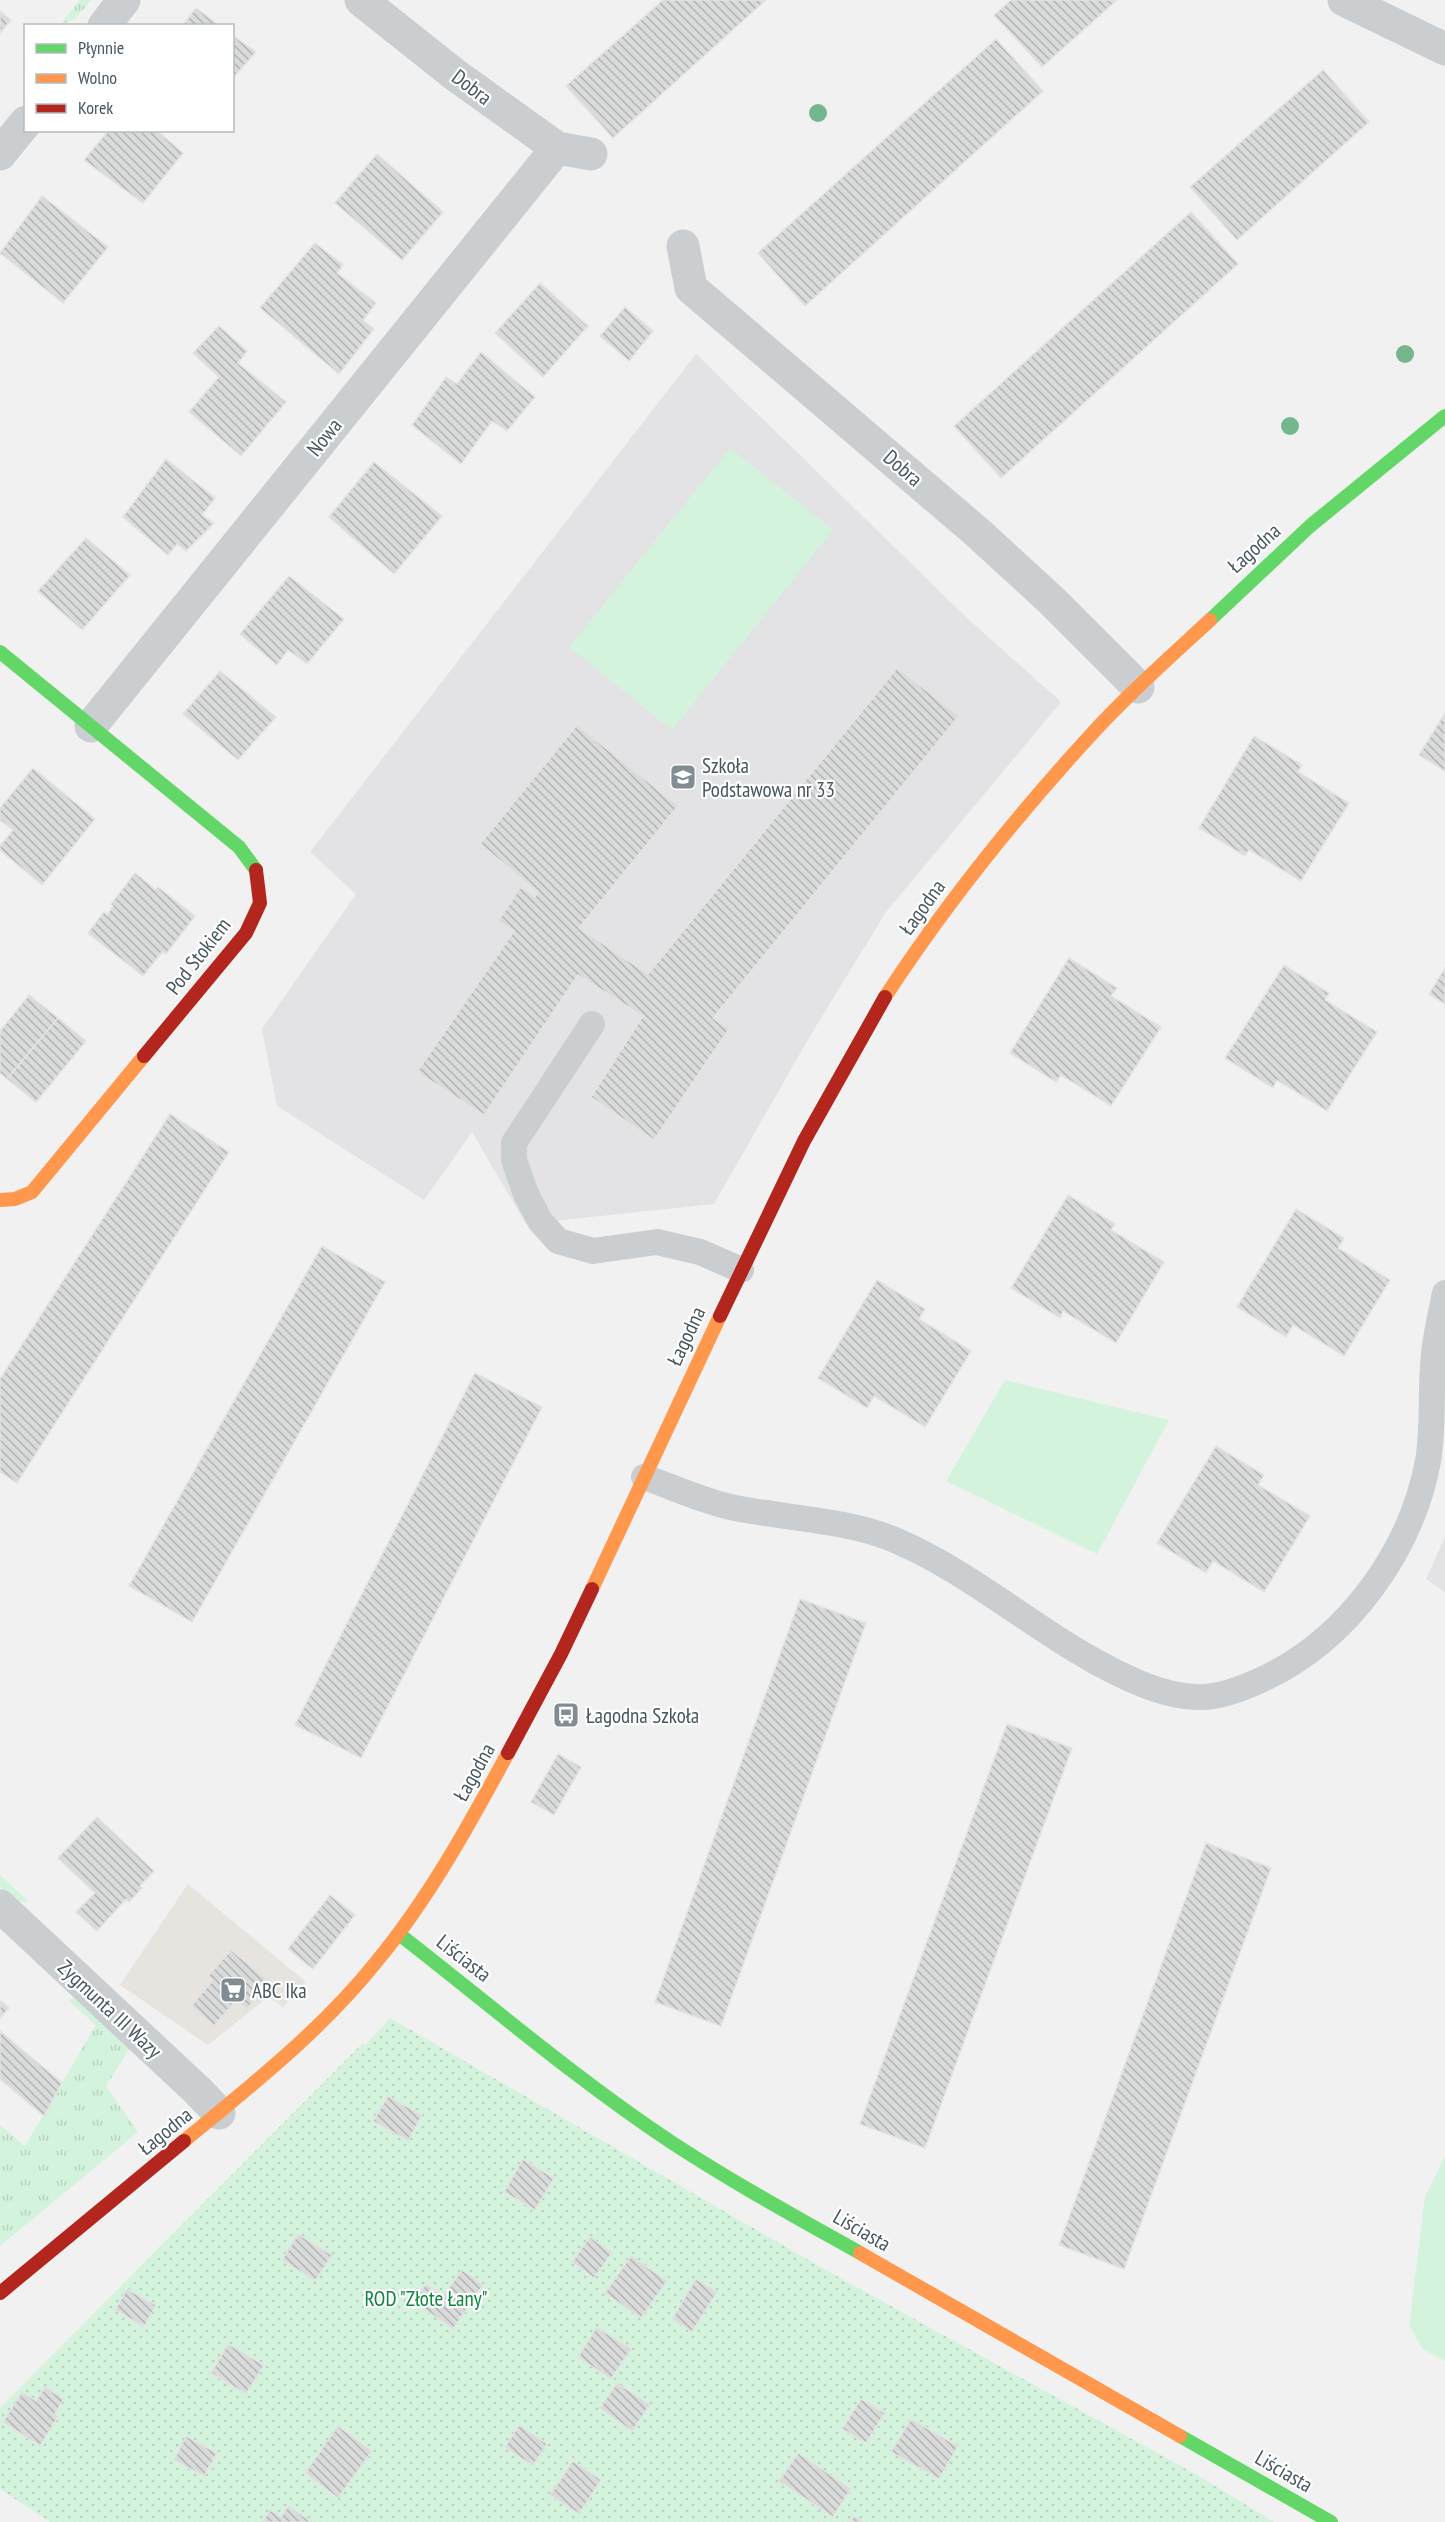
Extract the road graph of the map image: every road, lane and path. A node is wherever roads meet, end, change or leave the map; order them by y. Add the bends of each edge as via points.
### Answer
1 (124, 0) edge
2 (361, 0) edge
3 (1344, 0) edge
4 (106, 24) edge
5 (1445, 49) edge
6 (24, 124) edge
7 (557, 148) junction
8 (0, 154) edge
9 (591, 154) dead end
10 (683, 246) dead end
11 (1442, 424) edge
12 (0, 652) edge
13 (1138, 687) junction
14 (91, 726) junction
15 (592, 1024) dead end
16 (0, 1200) edge
17 (741, 1269) junction
18 (1445, 1293) edge
19 (644, 1477) junction
20 (0, 1906) edge
21 (399, 1934) junction
22 (219, 2113) junction
23 (0, 2293) edge
24 (1331, 2522) edge

1 - 4 street
2 - 7 street, Dobra via 454,74
3 - 5 street
6 - 8 street
7 - 9 street, Dobra
7 - 14 street, Nowa
10 - 13 street, Dobra via 691,288 978,533
11 - 13 street, Łagodna via 1310,526
12 - 14 street, Pod Stokiem
13 - 17 street, Łagodna via 1010,828 914,953 837,1080
14 - 16 street, Pod Stokiem via 239,847 258,872 260,903 246,933 32,1192
15 - 17 lane via 514,1143 514,1160 540,1221 558,1241 593,1251 657,1242 700,1252
17 - 19 street, Łagodna
18 - 19 lane via 1434,1356 1428,1462 1412,1513 1378,1579 1326,1640 1289,1667 1246,1687 1205,1697 1172,1694 1119,1675 1068,1647 968,1580 892,1539 852,1528 731,1508
19 - 21 street, Łagodna via 561,1654 515,1740 476,1812
20 - 22 street, Zygmunta III Wazy
21 - 22 street, Łagodna via 328,2015 278,2064
21 - 24 street, Liściasta via 607,2097 671,2142
22 - 23 street, Łagodna

